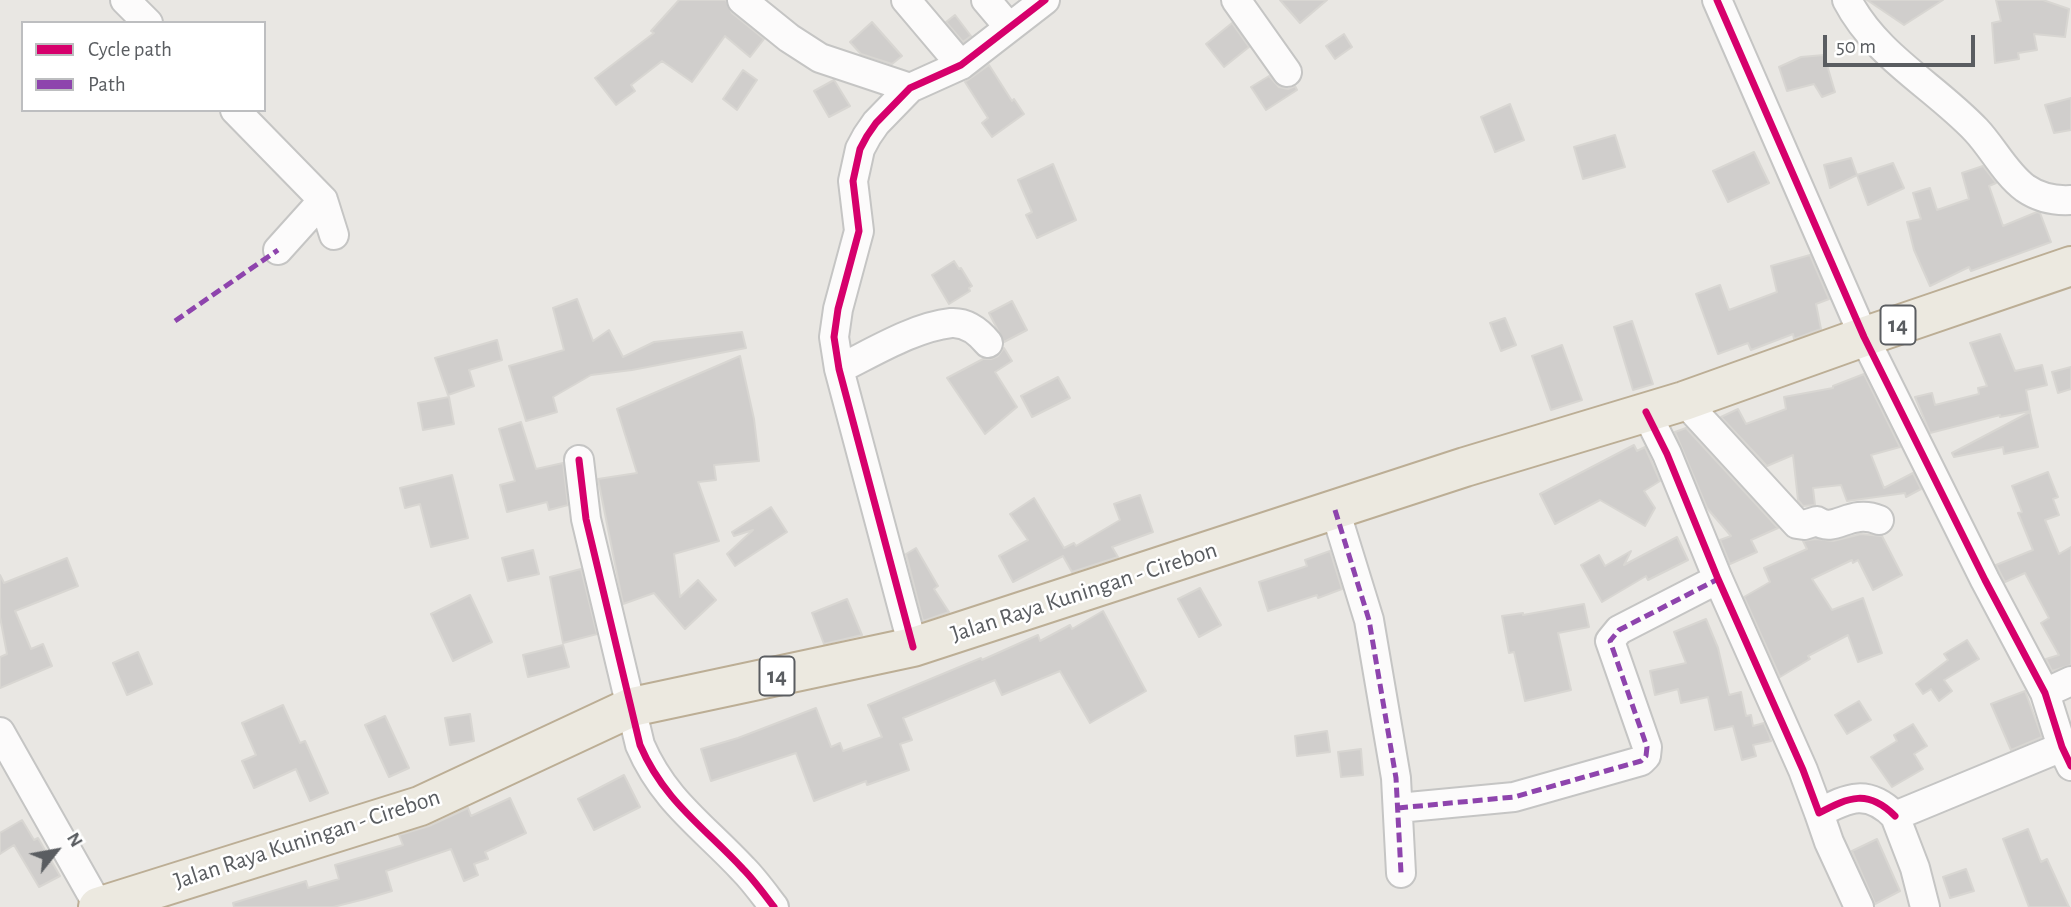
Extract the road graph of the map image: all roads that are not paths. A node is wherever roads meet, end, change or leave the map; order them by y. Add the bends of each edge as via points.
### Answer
1 (125, 0) edge
2 (742, 0) edge
3 (906, 0) edge
4 (986, 0) edge
5 (1045, 0) edge
6 (1236, 0) edge
7 (1717, 0) edge
8 (1847, 0) edge
9 (146, 21) edge
10 (1008, 26) junction
11 (961, 65) junction
12 (1287, 72) dead end
13 (910, 89) junction
14 (237, 112) edge
15 (323, 200) junction
16 (2071, 200) edge
17 (334, 234) dead end
18 (278, 250) dead end
19 (2071, 266) edge
20 (1864, 337) junction
21 (988, 343) dead end
22 (839, 369) junction
23 (1701, 394) junction
24 (1646, 412) junction
25 (579, 460) dead end
26 (1335, 510) junction
27 (1879, 520) dead end
28 (1718, 579) junction
29 (913, 647) junction
30 (2071, 681) edge
31 (2045, 693) junction
32 (632, 707) junction
33 (0, 732) edge
34 (2066, 757) edge
35 (1398, 808) junction
36 (1819, 813) junction
37 (1895, 816) junction
38 (1401, 873) dead end
39 (99, 907) edge
40 (774, 907) edge
41 (1859, 907) edge
42 (1925, 907) edge

1 - 9 street
2 - 13 street via 820,58
3 - 11 street
4 - 10 street
5 - 10 street
6 - 12 street
7 - 20 street
8 - 16 street via 1878,46 1971,124 2023,187 2042,197
10 - 11 street
11 - 13 street
13 - 22 street via 876,123 860,149 853,181 859,231 834,337
14 - 15 street
15 - 17 street
15 - 18 street
19 - 20 highway, Jalan Raya Kuningan - Cirebon / 14
20 - 23 highway, Jalan Raya Kuningan - Cirebon / 14
20 - 31 street
21 - 22 street via 970,327 952,323
22 - 29 street
23 - 24 highway, Jalan Raya Kuningan - Cirebon / 14
23 - 27 street via 1797,524 1817,520 1830,526 1860,515
24 - 26 highway, Jalan Raya Kuningan - Cirebon / 14
24 - 28 street
25 - 32 street via 586,519
26 - 29 highway, Jalan Raya Kuningan - Cirebon / 14
26 - 35 street via 1369,620
28 - 35 street via 1619,631 1610,641 1647,747 1641,761 1514,797
28 - 36 street
29 - 32 highway, Jalan Raya Kuningan - Cirebon / 14
30 - 31 street
31 - 34 street
32 - 39 highway, Jalan Raya Kuningan - Cirebon / 14 via 420,806
32 - 40 street via 640,745 657,780
33 - 39 street
34 - 37 street
35 - 38 street
36 - 37 street via 1844,800 1864,797
36 - 41 street
37 - 42 street

